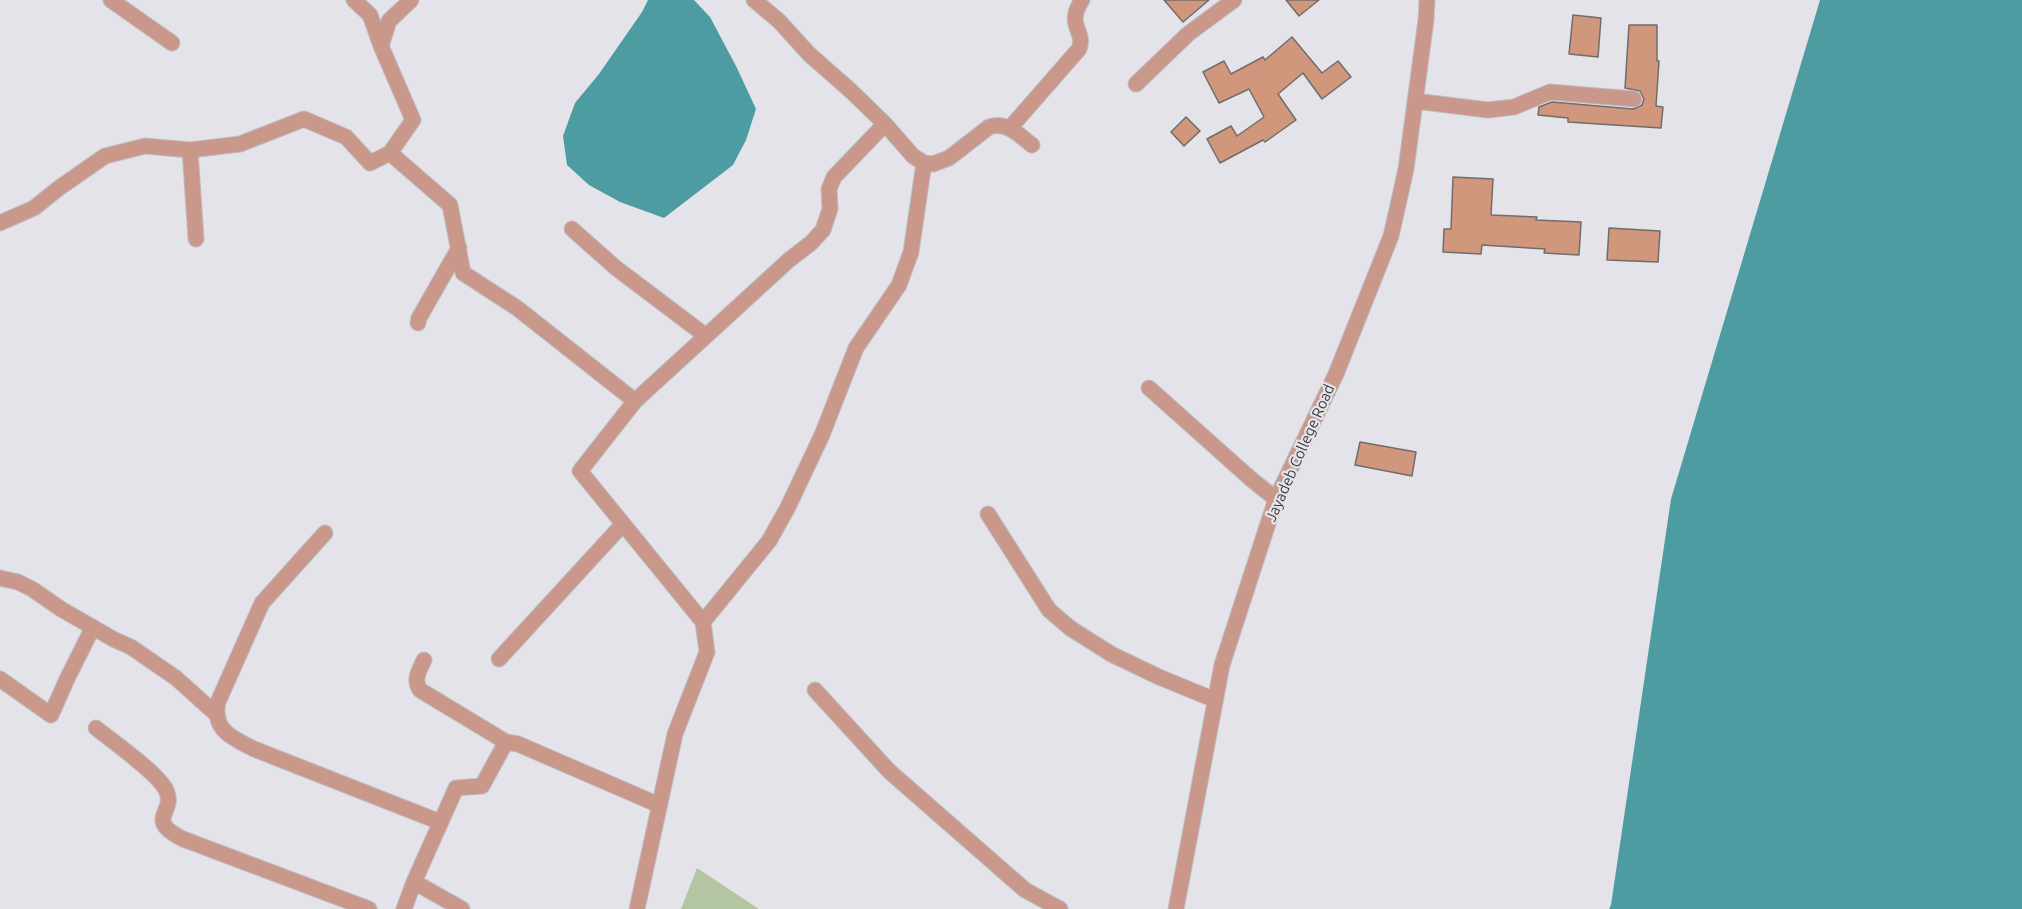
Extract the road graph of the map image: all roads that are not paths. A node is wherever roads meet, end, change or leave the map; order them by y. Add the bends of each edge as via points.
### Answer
1 (111, 0) edge
2 (354, 0) edge
3 (411, 0) edge
4 (753, 0) edge
5 (1082, 0) edge
6 (1234, 0) edge
7 (1427, 0) edge
8 (172, 43) dead end
9 (381, 46) junction
10 (1136, 84) dead end
11 (1634, 99) dead end
12 (1415, 101) junction
13 (885, 124) junction
14 (1010, 128) junction
15 (1032, 145) dead end
16 (190, 150) junction
17 (390, 153) junction
18 (924, 163) junction
19 (0, 223) edge
20 (572, 229) dead end
21 (196, 239) dead end
22 (459, 248) junction
23 (418, 323) dead end
24 (706, 336) junction
25 (1149, 388) dead end
26 (635, 401) junction
27 (1276, 499) junction
28 (988, 514) dead end
29 (623, 524) junction
30 (325, 533) dead end
31 (0, 578) edge
32 (703, 622) junction
33 (93, 627) junction
34 (500, 659) dead end
35 (424, 660) dead end
36 (0, 680) edge
37 (814, 690) dead end
38 (1215, 700) junction
39 (216, 714) junction
40 (96, 728) dead end
41 (506, 742) junction
42 (659, 805) junction
43 (440, 822) junction
44 (414, 882) junction
45 (369, 909) edge
46 (404, 909) edge
47 (462, 909) edge
48 (637, 909) edge
49 (1059, 909) edge
50 (1176, 909) edge

1 - 8 street
2 - 9 street via 370,15
3 - 9 street via 389,21
4 - 13 street
5 - 14 street via 1075,17 1079,49
6 - 10 street via 1188,34
7 - 12 street, Jayadeb College Road
9 - 17 street via 412,120
11 - 12 street via 1550,92 1514,107 1488,110
12 - 27 street, Jayadeb College Road via 1406,169 1391,236 1336,374
13 - 18 street
13 - 24 street via 834,177 823,230
14 - 15 street
14 - 18 street via 997,124 989,127 949,158
16 - 17 street via 240,144 304,119 346,137 370,163
16 - 19 street via 145,146 105,156 34,208
16 - 21 street
17 - 22 street via 450,205
18 - 32 street via 911,252 899,285 856,348 822,435 769,541
20 - 24 street via 616,268
22 - 23 street
22 - 26 street via 463,273 517,308
24 - 26 street
25 - 27 street
26 - 29 street via 580,471
27 - 38 street, Jayadeb College Road via 1222,665
28 - 38 street via 1048,610 1111,654
29 - 32 street
29 - 34 street
30 - 39 street via 262,603
31 - 33 street via 32,589
32 - 42 street via 707,652 675,734
33 - 36 street via 51,715
33 - 39 street via 176,678
35 - 41 street via 416,676 420,690
37 - 49 street via 889,771 1025,890
38 - 50 street, Jayadeb College Road
39 - 43 street via 223,729 254,750
40 - 45 street via 159,780 167,793 163,821 169,832
41 - 42 street
41 - 43 street via 482,786 456,788
42 - 48 street
43 - 44 street
44 - 46 street
44 - 47 street

